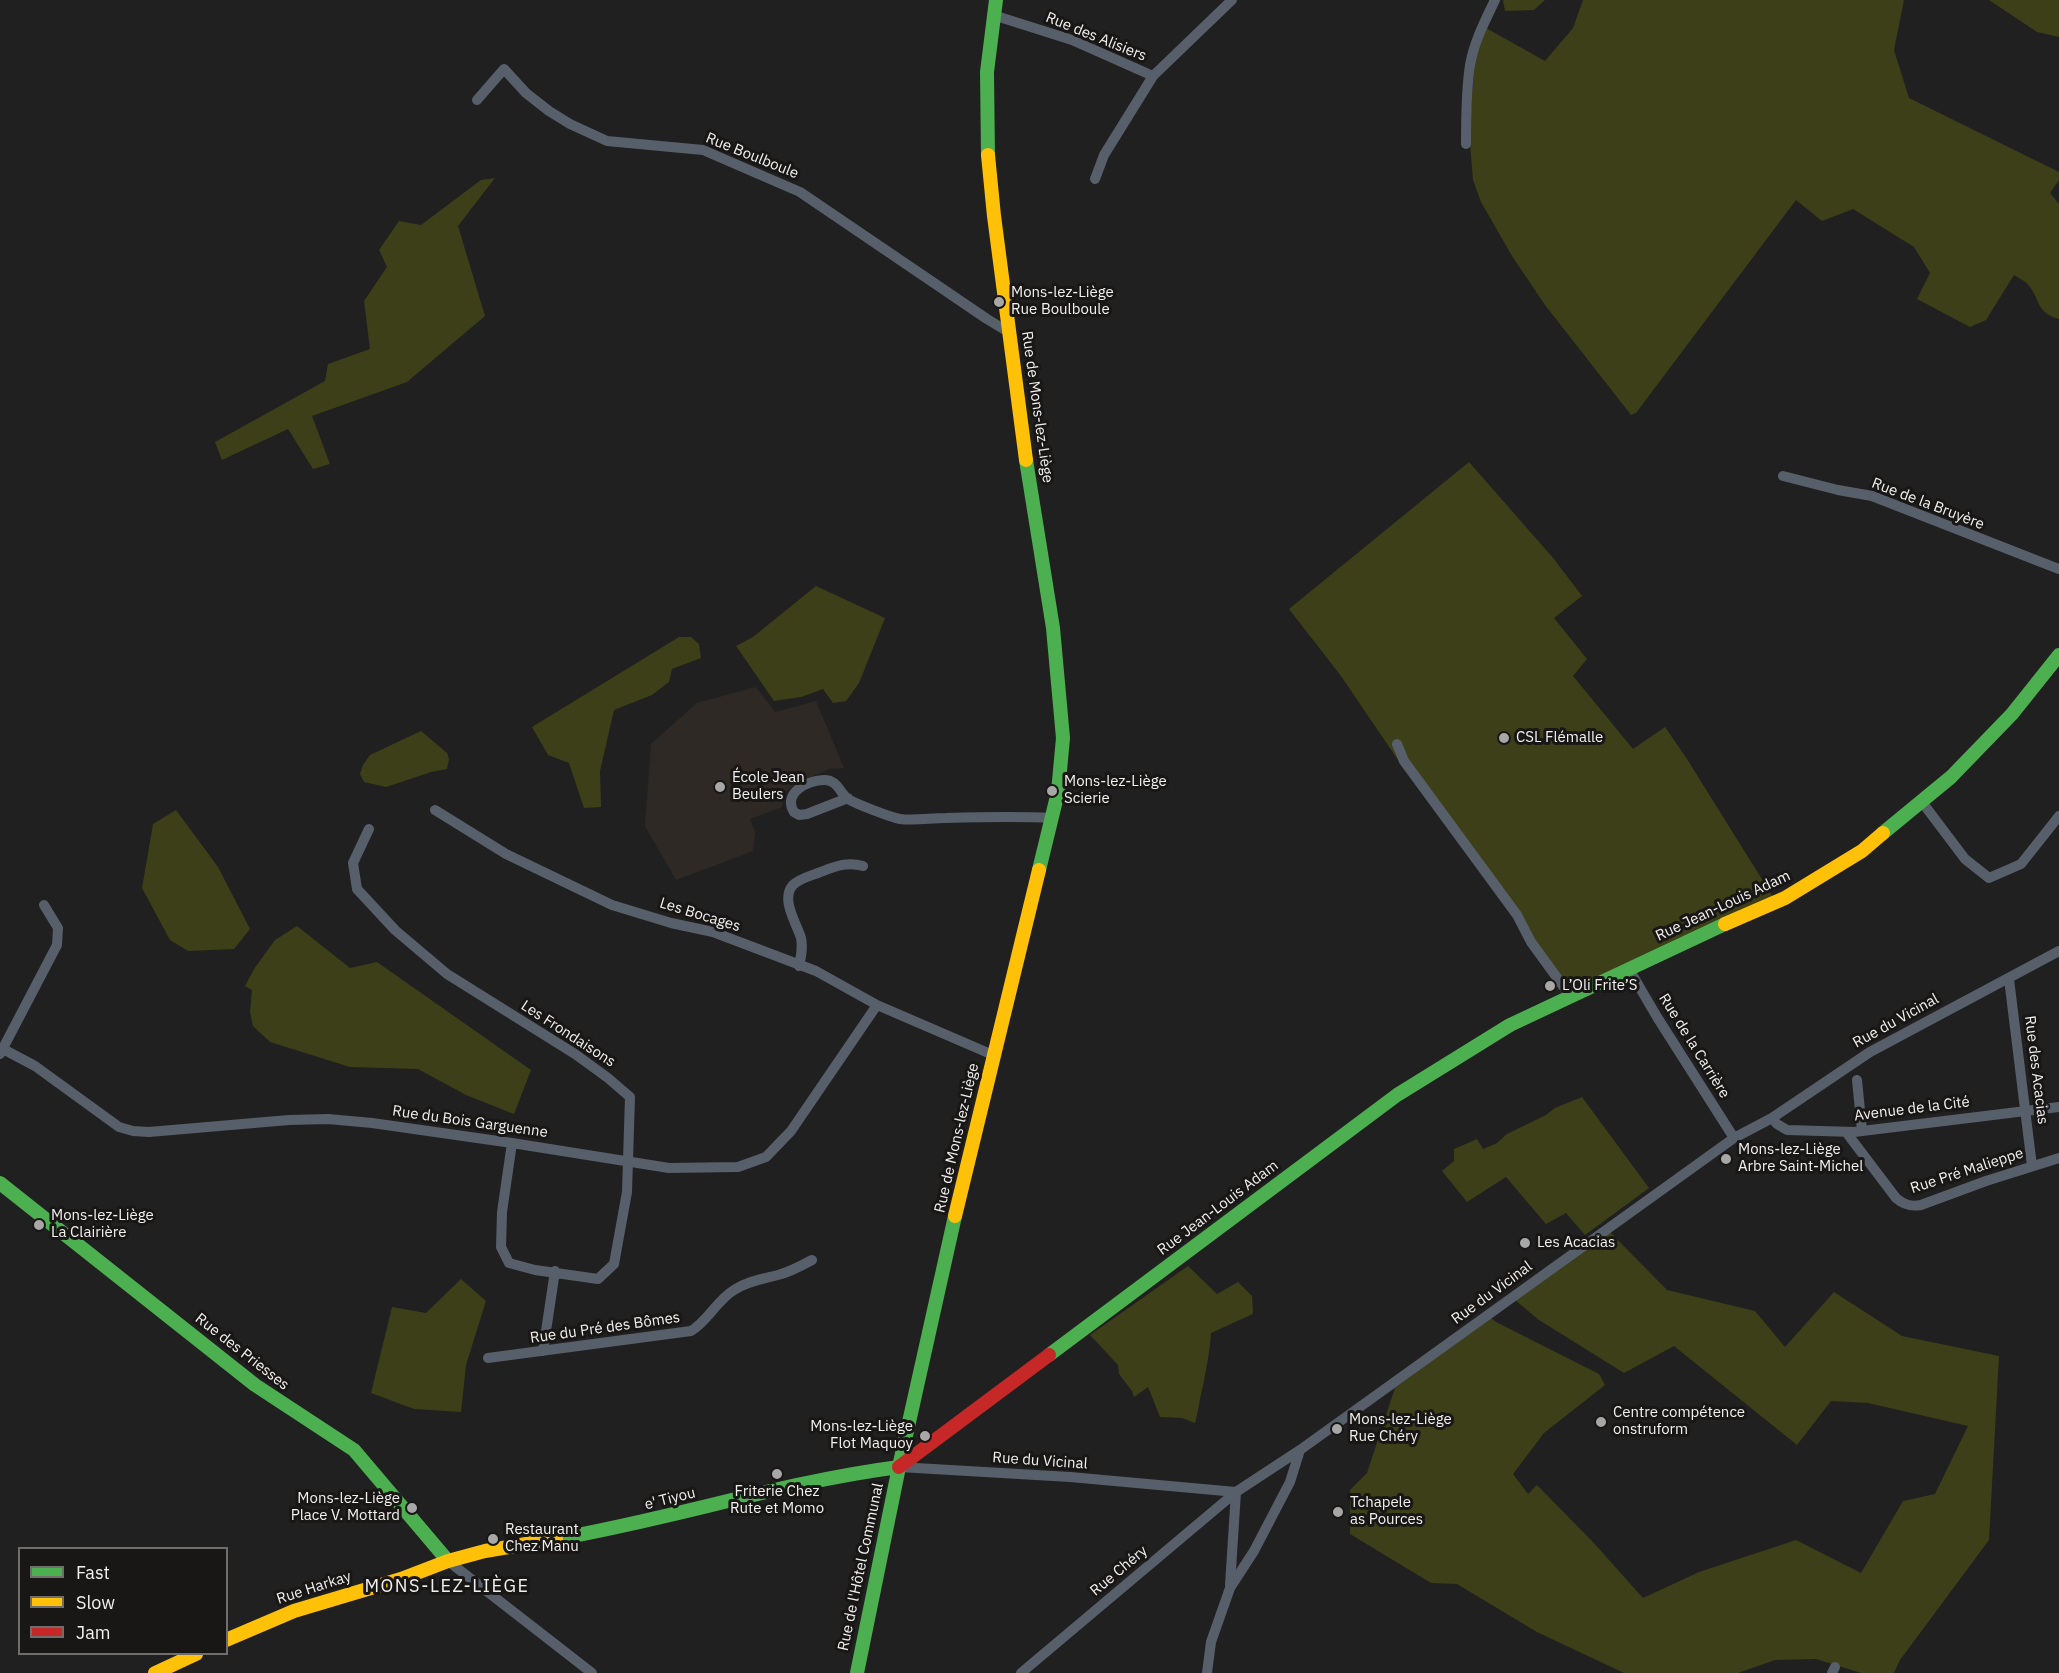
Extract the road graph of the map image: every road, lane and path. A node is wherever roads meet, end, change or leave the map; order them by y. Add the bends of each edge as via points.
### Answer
1 (996, 0) edge
2 (1232, 0) edge
3 (1495, 0) edge
4 (993, 15) junction
5 (1153, 76) junction
6 (477, 100) dead end
7 (1466, 144) dead end
8 (1095, 179) dead end
9 (1010, 333) junction
10 (1783, 476) dead end
11 (2059, 569) edge
12 (2059, 655) edge
13 (1397, 744) dead end
14 (848, 798) junction
15 (1922, 802) junction
16 (435, 810) dead end
17 (2059, 816) edge
18 (1051, 818) junction
19 (369, 829) dead end
20 (863, 866) dead end
21 (44, 905) dead end
22 (2059, 951) edge
23 (799, 966) junction
24 (1629, 969) junction
25 (2009, 979) junction
26 (1571, 997) junction
27 (877, 1005) junction
28 (2, 1052) edge
29 (993, 1055) junction
30 (1857, 1080) dead end
31 (2059, 1107) edge
32 (2026, 1111) junction
33 (1772, 1118) junction
34 (1862, 1131) junction
35 (1846, 1132) junction
36 (1734, 1138) junction
37 (512, 1143) junction
38 (2059, 1158) edge
39 (629, 1161) junction
40 (2032, 1166) junction
41 (0, 1183) edge
42 (812, 1260) dead end
43 (555, 1271) junction
44 (543, 1351) junction
45 (488, 1358) dead end
46 (1300, 1450) junction
47 (899, 1467) junction
48 (1236, 1492) junction
49 (448, 1560) junction
50 (1230, 1588) junction
51 (228, 1639) edge
52 (192, 1655) edge
53 (155, 1673) edge
54 (592, 1673) edge
55 (857, 1673) edge
56 (1021, 1673) edge
57 (1207, 1673) edge

1 - 4 street, Rue de Mons-lez-Liège
2 - 5 street
3 - 7 street via 1479,33 1471,63
4 - 5 street, Rue des Alisiers via 1072,40
4 - 9 street, Rue de Mons-lez-Liège via 986,133
5 - 8 street via 1104,156
6 - 9 street, Rue Boulboule via 504,69 549,111 608,141 703,150 800,192
9 - 18 street, Rue de Mons-lez-Liège via 1057,663 1063,740
10 - 11 street, Rue de la Bruyère via 1872,496
12 - 15 street, Rue Jean-Louis Adam via 2012,714
13 - 26 street via 1404,761 1517,915 1533,946
14 - 14 street via 803,815 794,812 790,801 797,790 824,780 836,784
14 - 18 street via 900,819
15 - 17 street via 1965,859 1989,878 2021,864
15 - 24 street, Rue Jean-Louis Adam via 1862,851 1785,898
16 - 23 street, Les Bocages via 506,854 612,905 713,932
18 - 29 street, Rue de Mons-lez-Liège
19 - 39 street, Les Frondaisons via 354,863 357,889 394,930 447,974 575,1054 630,1097
20 - 23 street via 838,865 792,886 788,898 800,937
21 - 28 street via 58,928 57,945
22 - 25 street, Rue du Vicinal
23 - 27 street, Les Bocages via 816,971
24 - 26 street, Rue Jean-Louis Adam
24 - 36 street, Rue de la Carrière
25 - 32 street, Rue des Acacias
25 - 33 street, Rue du Vicinal via 1870,1052
26 - 47 street, Rue Jean-Louis Adam via 1510,1025 1397,1095
27 - 29 street, Les Bocages
27 - 39 street, Rue du Bois Garguenne via 791,1131 766,1157 738,1167 669,1168
28 - 37 street, Rue du Bois Garguenne via 42,1071 113,1123 133,1131 312,1119 372,1123
29 - 47 street, Rue de Mons-lez-Liège
30 - 34 street
31 - 32 street, Avenue de la Cité
32 - 34 street, Avenue de la Cité
32 - 40 street, Rue des Acacias
33 - 35 street, Avenue de la Cité via 1787,1130
33 - 36 street, Rue du Vicinal
34 - 35 street, Avenue de la Cité
35 - 40 street, Rue Pré Malieppe via 1896,1198 1910,1206
36 - 46 street, Rue du Vicinal
37 - 39 street, Rue du Bois Garguenne
37 - 43 street, Les Frondaisons via 501,1247 509,1263
38 - 40 street, Rue Pré Malieppe
39 - 43 street, Les Frondaisons via 614,1264 598,1279
41 - 49 street, Rue des Priesses via 255,1385 354,1450
42 - 44 street, Rue du Pré des Bômes via 736,1288 691,1331
43 - 44 street
44 - 45 street, Rue du Pré des Bômes
46 - 48 street, Rue du Vicinal
46 - 50 street via 1290,1482
47 - 48 street, Rue du Vicinal
47 - 49 street, e' Tiyou via 807,1482 615,1529
47 - 55 street, Rue de l'Hôtel Communal
48 - 50 street
48 - 56 street, Rue Chéry
49 - 51 street, Rue Harkay via 401,1579 294,1611
49 - 54 street
50 - 57 street via 1211,1642
52 - 53 street

